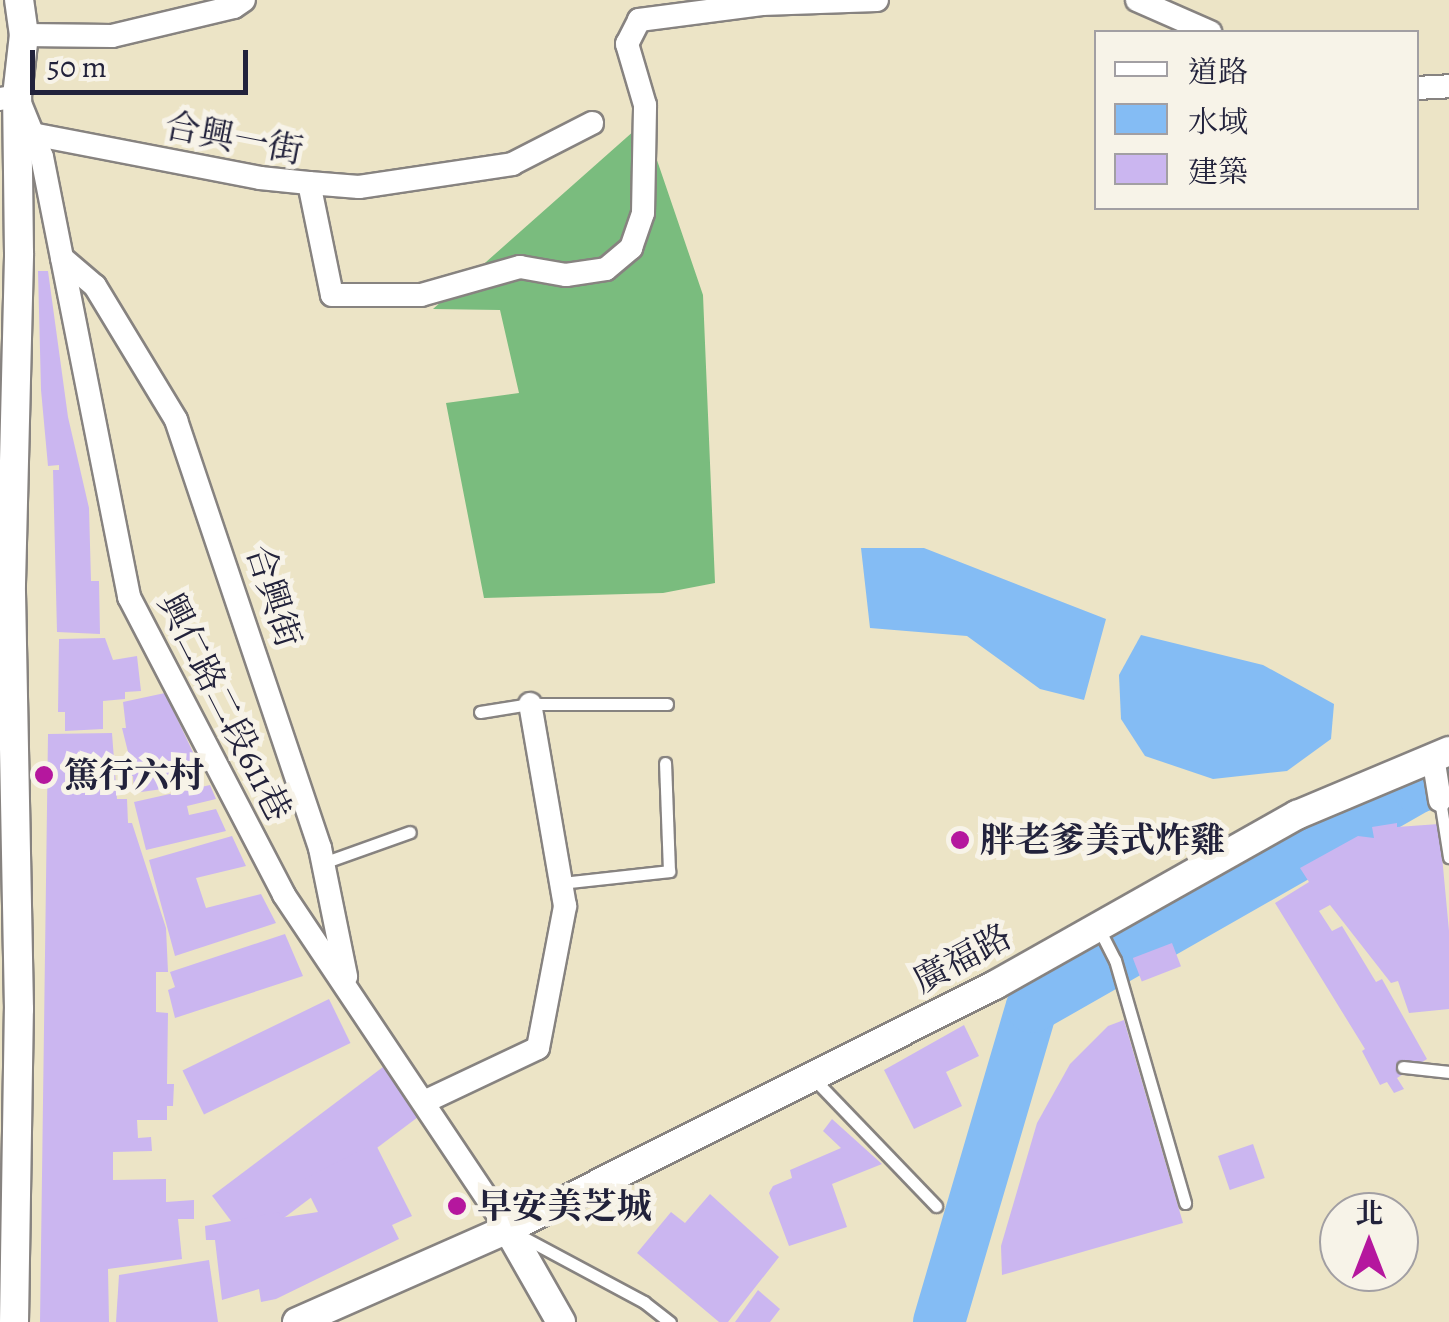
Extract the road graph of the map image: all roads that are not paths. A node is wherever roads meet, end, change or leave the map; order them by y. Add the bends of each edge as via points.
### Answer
1 (19, 0) edge
2 (244, 0) edge
3 (876, 0) edge
4 (1137, 0) edge
5 (1205, 30) edge
6 (24, 35) junction
7 (1449, 86) edge
8 (1419, 88) edge
9 (8, 98) edge
10 (592, 123) dead end
11 (32, 134) junction
12 (310, 183) junction
13 (62, 258) junction
14 (5, 584) edge
15 (530, 704) junction
16 (666, 704) dead end
17 (480, 712) dead end
18 (1439, 757) edge
19 (665, 764) dead end
20 (1440, 800) joint
21 (410, 832) dead end
22 (1449, 857) edge
23 (323, 863) junction
24 (561, 882) junction
25 (1098, 927) junction
26 (348, 990) junction
27 (9, 1009) edge
28 (1403, 1066) dead end
29 (1449, 1072) edge
30 (812, 1077) junction
31 (424, 1102) junction
32 (8, 1181) edge
33 (1184, 1204) dead end
34 (936, 1206) dead end
35 (508, 1230) junction
36 (14, 1322) edge
37 (297, 1322) edge
38 (561, 1322) edge
39 (670, 1322) edge

1 - 6 street
2 - 6 street via 112,36
3 - 12 street, 合興一街 via 762,4 639,20 628,44 646,105 643,213 630,248 606,268 566,275 520,267 422,295 332,295
4 - 5 street
6 - 9 street
7 - 8 street
9 - 11 street, 興仁路二段611巷
9 - 14 street via 18,253
10 - 12 street via 512,164 359,187
11 - 12 street, 合興一街
11 - 13 street, 興仁路二段611巷
13 - 23 street, 合興街 via 95,286 176,420
13 - 26 street, 興仁路二段611巷 via 129,597 284,895
14 - 27 street
15 - 16 lane
15 - 17 lane
15 - 24 street
18 - 20 street
18 - 25 street, 廣福路 via 1296,815
19 - 24 lane via 669,872
20 - 22 lane
21 - 23 lane
23 - 26 street, 合興街
24 - 31 street via 565,906 538,1048
25 - 30 street, 廣福路
25 - 33 lane via 1115,960
26 - 31 street, 興仁路二段611巷
27 - 32 street
28 - 29 lane
30 - 34 lane
30 - 35 street, 廣福路
31 - 35 street, 興仁路二段611巷
32 - 36 street
35 - 37 street, 廣福路
35 - 38 street
35 - 39 lane

